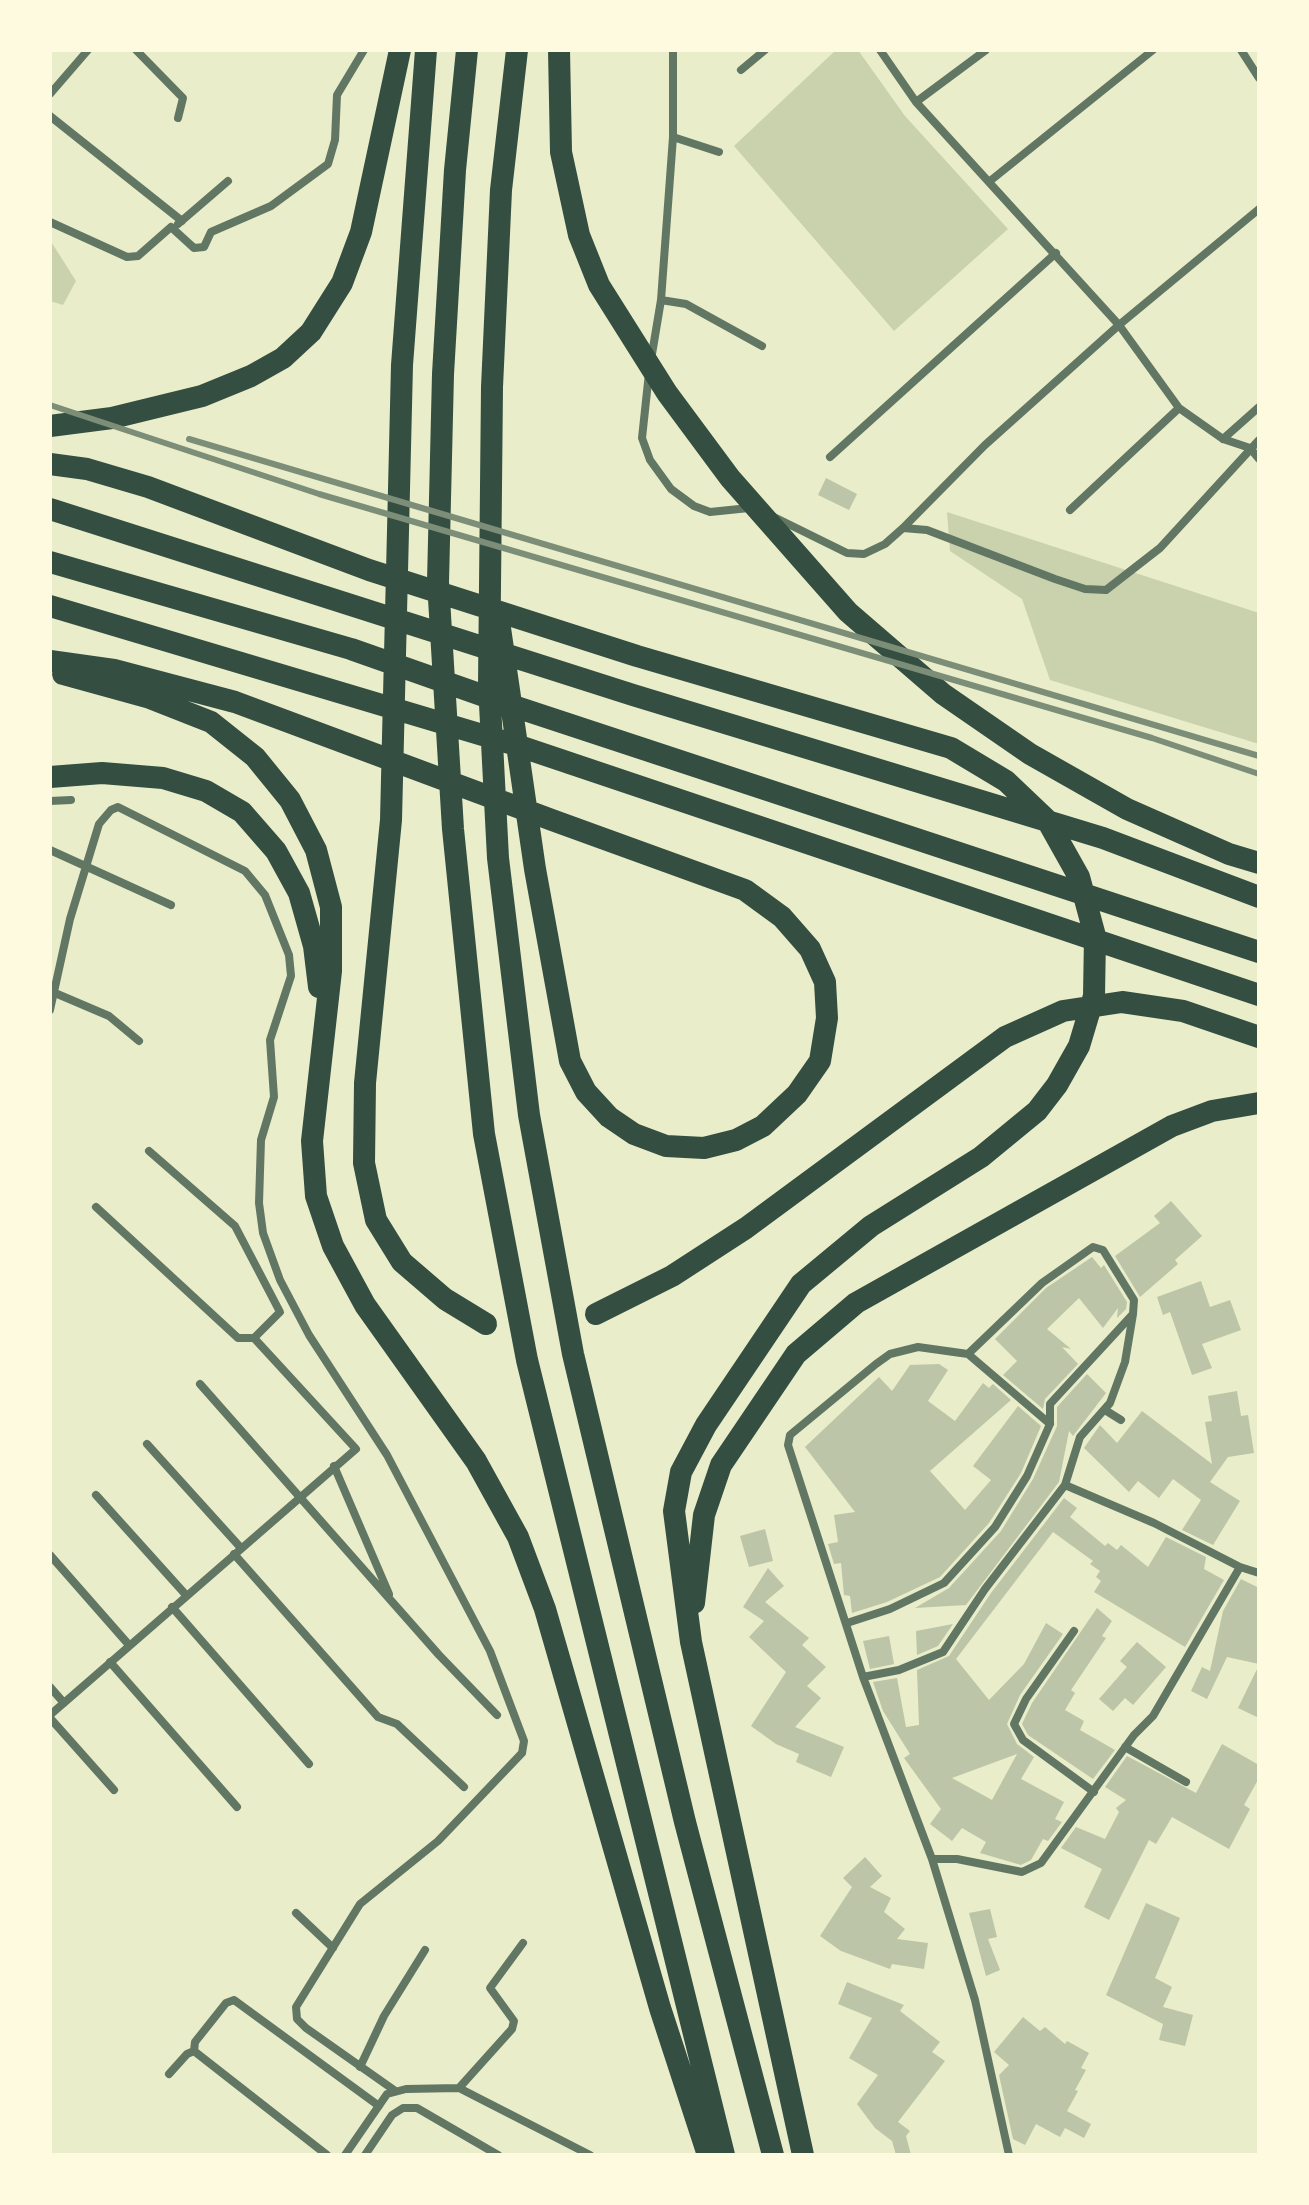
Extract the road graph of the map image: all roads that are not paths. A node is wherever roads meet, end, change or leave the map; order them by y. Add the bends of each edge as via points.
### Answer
1 (88, 50) edge
2 (136, 50) edge
3 (364, 50) edge
4 (400, 50) edge
5 (426, 50) edge
6 (467, 50) edge
7 (517, 50) edge
8 (559, 50) edge
9 (673, 50) edge
10 (765, 50) edge
11 (880, 50) edge
12 (986, 50) edge
13 (1153, 50) edge
14 (1241, 50) edge
15 (741, 70) dead end
16 (1259, 78) edge
17 (50, 94) edge
18 (916, 102) junction
19 (50, 116) edge
20 (178, 118) dead end
21 (673, 137) junction
22 (719, 152) dead end
23 (228, 181) dead end
24 (990, 181) junction
25 (1259, 209) edge
26 (50, 222) edge
27 (178, 224) junction
28 (1056, 253) junction
29 (661, 300) junction
30 (1119, 325) junction
31 (762, 346) dead end
32 (1259, 407) edge
33 (1179, 408) junction
34 (50, 426) edge
35 (1223, 439) junction
36 (1259, 440) edge
37 (1250, 448) junction
38 (830, 457) dead end
39 (1259, 459) edge
40 (50, 464) edge
41 (50, 509) edge
42 (1070, 510) dead end
43 (903, 528) junction
44 (488, 544) junction
45 (50, 562) edge
46 (50, 606) edge
47 (50, 661) edge
48 (50, 671) edge
49 (50, 777) edge
50 (71, 800) dead end
51 (50, 801) edge
52 (50, 850) edge
53 (1259, 863) edge
54 (86, 865) junction
55 (1259, 897) edge
56 (171, 905) dead end
57 (1259, 952) edge
58 (55, 993) junction
59 (1259, 995) edge
60 (50, 1010) edge
61 (324, 1028) junction
62 (1259, 1037) edge
63 (139, 1041) dead end
64 (1259, 1103) edge
65 (149, 1151) dead end
66 (96, 1207) dead end
67 (596, 1314) dead end
68 (1133, 1314) junction
69 (486, 1324) dead end
70 (254, 1338) junction
71 (968, 1354) junction
72 (200, 1384) dead end
73 (1105, 1410) junction
74 (1121, 1420) dead end
75 (1050, 1424) junction
76 (147, 1444) dead end
77 (334, 1466) junction
78 (1065, 1485) junction
79 (96, 1495) dead end
80 (299, 1497) junction
81 (237, 1551) junction
82 (50, 1555) edge
83 (1240, 1567) junction
84 (1259, 1573) edge
85 (186, 1595) junction
86 (394, 1604) junction
87 (172, 1607) junction
88 (847, 1623) junction
89 (1074, 1631) dead end
90 (691, 1642) junction
91 (129, 1645) junction
92 (110, 1662) junction
93 (863, 1677) junction
94 (50, 1687) edge
95 (64, 1703) junction
96 (497, 1715) dead end
97 (50, 1717) edge
98 (1125, 1747) junction
99 (309, 1764) dead end
100 (1186, 1782) dead end
101 (464, 1787) dead end
102 (114, 1790) dead end
103 (1094, 1792) junction
104 (237, 1807) dead end
105 (932, 1859) junction
106 (296, 1913) dead end
107 (523, 1943) dead end
108 (333, 1948) junction
109 (425, 1950) dead end
110 (194, 2051) junction
111 (360, 2067) junction
112 (169, 2074) dead end
113 (459, 2088) junction
114 (394, 2090) junction
115 (379, 2106) junction
116 (478, 2144) junction
117 (327, 2155) edge
118 (345, 2155) edge
119 (365, 2155) edge
120 (471, 2155) edge
121 (498, 2155) edge
122 (590, 2155) edge
123 (708, 2155) edge
124 (724, 2155) edge
125 (773, 2155) edge
126 (803, 2155) edge
127 (1009, 2155) edge

1 - 17 street
2 - 20 street via 183,98
3 - 27 street via 337,95 328,164 271,206 211,232 201,248 194,248
4 - 34 highway via 361,232 342,283 311,332 283,358 202,396 112,418
5 - 69 highway via 402,365 391,820 365,1083 364,1163 376,1220 402,1262 445,1299
6 - 124 highway via 443,374 438,582 453,829 484,1134 527,1360
7 - 44 highway via 501,190
8 - 53 highway via 561,152 579,235 599,285 667,393 730,478 848,612 943,694 1030,754 1127,809
9 - 21 street
10 - 15 street
11 - 18 street
12 - 18 street
13 - 24 street
14 - 16 street
18 - 24 street
19 - 27 street
21 - 22 street
21 - 29 street
23 - 27 street
24 - 28 street
25 - 30 street
26 - 27 street via 131,257
28 - 30 street
28 - 38 street
29 - 31 street via 686,304
29 - 43 street via 642,438 671,489 710,512 746,507 784,520 847,553 864,554
30 - 33 street
30 - 43 street via 985,445
32 - 35 street
33 - 35 street
33 - 42 street
35 - 37 street
36 - 37 street
37 - 39 street
37 - 43 street via 1160,548 1106,590 1085,589 970,544
40 - 90 highway via 148,487 369,570 951,748 1006,781 1047,820 1079,877 1095,936 1094,996 1079,1046 1057,1085 1037,1111 981,1157 871,1226 801,1284 706,1425 681,1472 674,1511
41 - 55 highway via 1103,838
44 - 47 highway via 535,869 570,1061 586,1092 634,1134 666,1146 704,1148 736,1140 763,1126 797,1094 820,1061 827,1018 825,982 810,949 782,917 745,890 552,820 235,702 114,670
44 - 125 highway via 498,858 529,1115 573,1354 685,1822
45 - 57 highway via 351,649
46 - 59 highway via 516,745
48 - 61 highway via 150,698 211,722 255,757 290,800 316,850 331,907
49 - 61 highway via 102,773 163,778 206,791 242,812 276,851 299,893 314,946
50 - 51 street
52 - 54 street
54 - 56 street
54 - 58 street
54 - 108 street via 99,824 118,807 227,859 265,895 289,955 291,976 270,1040 274,1097 261,1140 263,1233 309,1335 387,1455 490,1651 524,1741 522,1753 438,1841 360,1904
58 - 60 street
58 - 63 street via 109,1016
61 - 123 highway via 312,1141 316,1196 333,1246 365,1305 476,1461 518,1537 545,1609
62 - 67 highway via 1183,1011 1122,1002 1063,1011 1005,1037 746,1228 672,1276
64 - 90 highway via 1212,1111 1172,1126 856,1303 796,1354 721,1465 704,1515
65 - 70 street via 235,1226 280,1312
66 - 70 street via 238,1338
68 - 71 street via 1134,1300 1103,1250 1093,1247 1042,1283
68 - 73 street via 1125,1362
68 - 75 street via 1050,1404
70 - 77 street via 356,1449
71 - 75 street
71 - 88 street via 918,1347 890,1354 790,1435 788,1445
72 - 80 street
73 - 74 street
73 - 78 street via 1080,1437
75 - 88 street via 1027,1476 995,1527 944,1583
76 - 81 street
77 - 80 street
77 - 86 street
78 - 83 street
78 - 93 street via 943,1652 899,1670
79 - 85 street
80 - 81 street
80 - 86 street
81 - 85 street
81 - 101 street via 378,1717 397,1724
82 - 91 street
83 - 84 street
83 - 98 street via 1153,1716
85 - 87 street
86 - 96 street
87 - 91 street
87 - 99 street
88 - 93 street
89 - 103 street via 1014,1724 1023,1740
90 - 126 highway
91 - 92 street
92 - 95 street
92 - 104 street
93 - 105 street
94 - 95 street
95 - 97 street
97 - 102 street
98 - 100 street
98 - 103 street
103 - 105 street via 1032,1869
105 - 127 street via 975,2000
106 - 108 street
107 - 113 street via 490,1988 514,2021 512,2029
108 - 111 street via 296,2007 297,2019
109 - 111 street
110 - 112 street
110 - 115 street via 203,2032 234,2000
110 - 117 street
111 - 114 street
113 - 114 street
113 - 122 street
114 - 115 street
115 - 118 street
116 - 119 street via 417,2108 403,2108 392,2115
116 - 120 street
116 - 121 street

